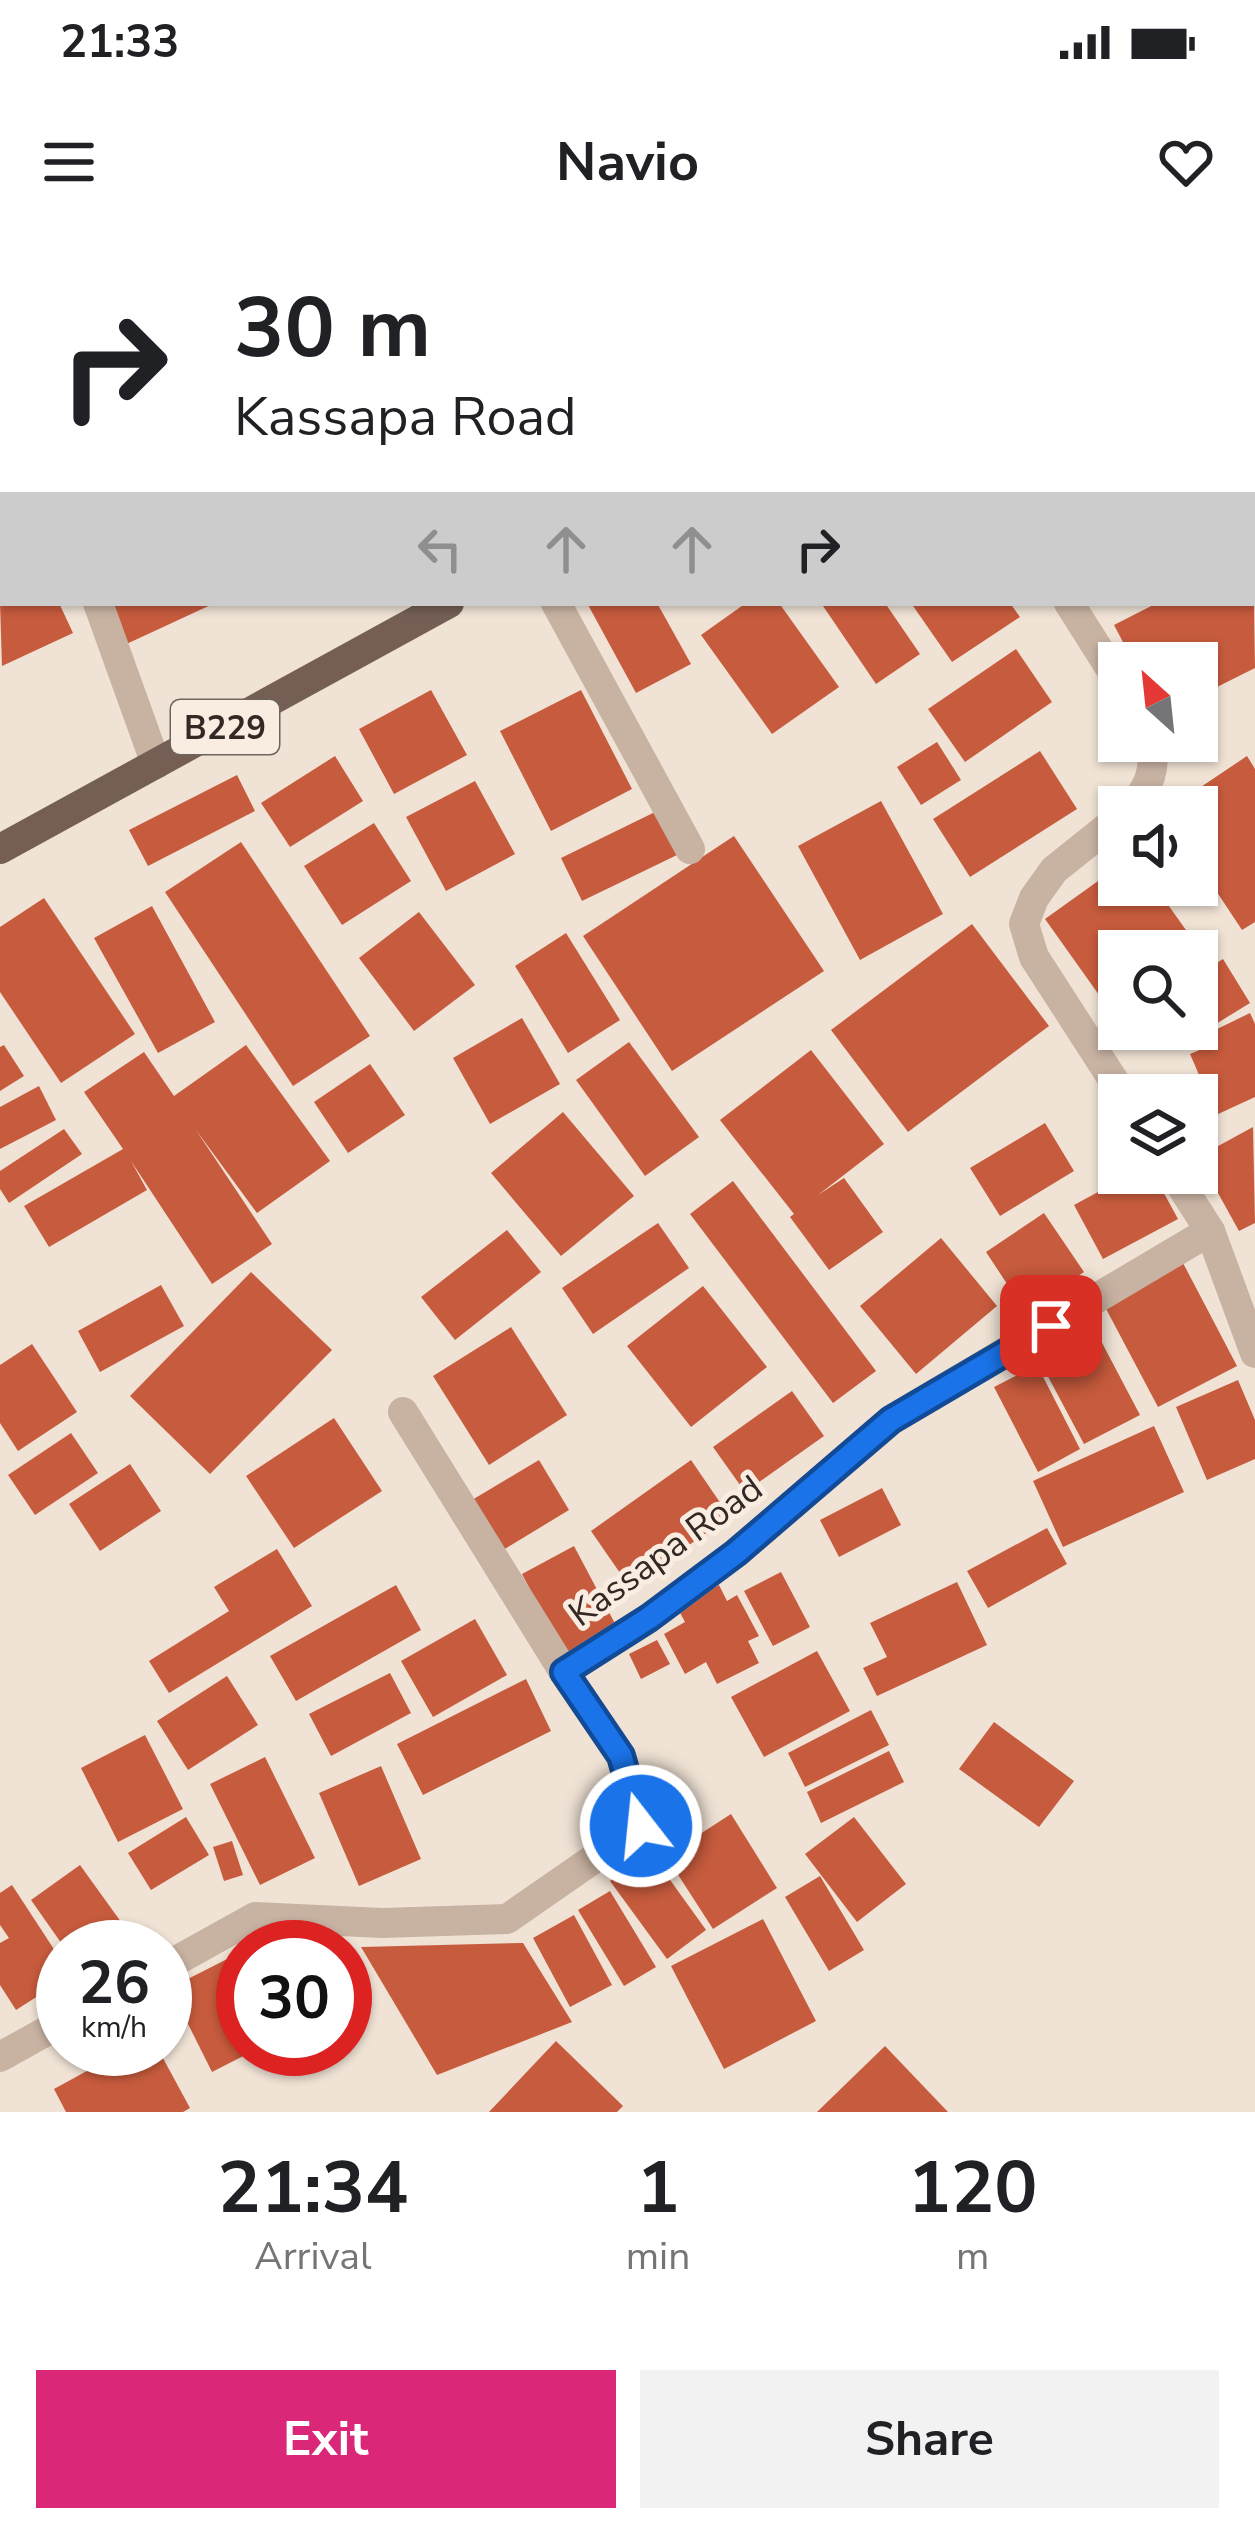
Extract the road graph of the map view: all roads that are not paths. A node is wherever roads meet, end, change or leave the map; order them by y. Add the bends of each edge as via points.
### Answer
1 (99, 606) edge
2 (444, 606) edge
3 (558, 606) edge
4 (1071, 606) edge
5 (1098, 649) edge
6 (156, 764) junction
7 (1098, 834) edge
8 (0, 849) edge
9 (690, 849) dead end
10 (1109, 1074) edge
11 (1186, 1194) edge
12 (1210, 1231) junction
13 (1255, 1353) edge
14 (403, 1412) dead end
15 (564, 1672) junction
16 (192, 1951) edge
17 (36, 2037) edge
18 (0, 2057) edge

1 - 6 street
2 - 6 main road, B229
3 - 9 street
4 - 5 street
6 - 8 main road, B229
7 - 10 street via 1054,869 1024,924 1034,957
11 - 12 street
12 - 13 street
12 - 15 street, Kassapa Road via 891,1420 736,1553
14 - 15 street
15 - 16 street, Kassapa Road via 621,1756 641,1826 507,1919 255,1917
17 - 18 street

